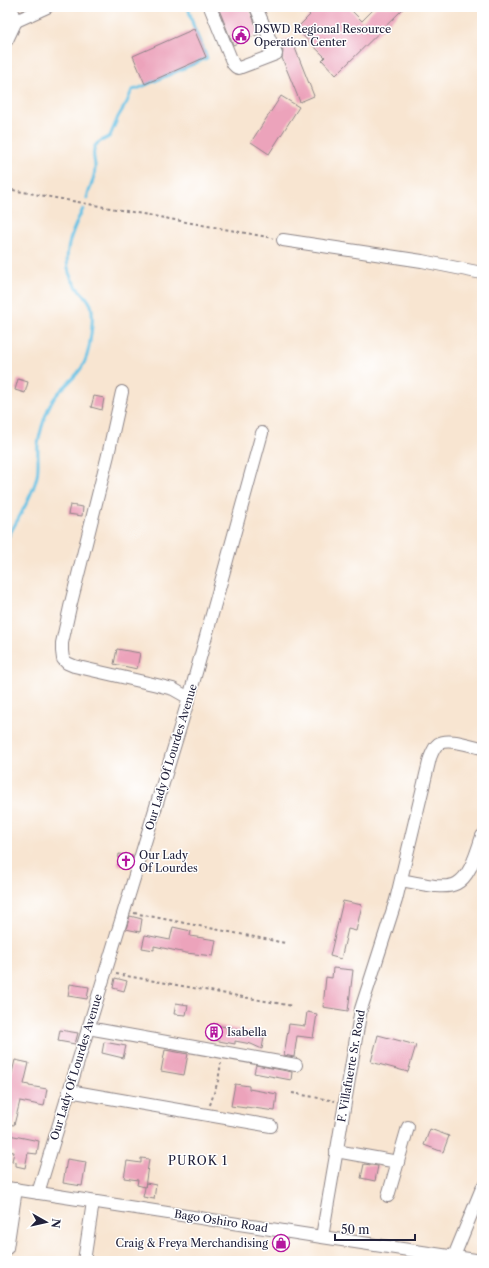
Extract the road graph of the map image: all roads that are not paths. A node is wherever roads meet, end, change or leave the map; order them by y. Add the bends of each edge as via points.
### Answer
1 (11, 7) edge
2 (47, 7) edge
3 (210, 7) edge
4 (256, 7) edge
5 (16, 21) junction
6 (7, 40) edge
7 (283, 240) road end
8 (482, 273) edge
9 (122, 392) dead end
10 (262, 433) dead end
11 (189, 698) junction
12 (482, 748) edge
13 (482, 836) edge
14 (401, 880) junction
15 (88, 1028) junction
16 (296, 1065) dead end
17 (69, 1091) junction
18 (271, 1126) dead end
19 (408, 1127) dead end
20 (336, 1151) junction
21 (398, 1162) junction
22 (11, 1188) edge
23 (481, 1191) edge
24 (38, 1193) junction
25 (388, 1196) dead end
26 (93, 1202) junction
27 (322, 1237) junction
28 (7, 1248) edge
29 (453, 1259) edge
30 (84, 1261) edge
31 (482, 1261) edge

1 - 5 street
2 - 5 street
3 - 4 street via 233,64 239,68 276,54
5 - 6 street
7 - 8 street via 422,261
9 - 11 street via 62,643 63,659 74,666 157,685
10 - 11 street, Our Lady Of Lourdes Avenue
11 - 15 street, Our Lady Of Lourdes Avenue
12 - 14 street, F. Villafuerte Sr. Road via 444,742 438,744 434,750
13 - 14 street via 472,867 465,878 454,885 437,887
14 - 20 street, F. Villafuerte Sr. Road via 361,1009
15 - 16 street
15 - 17 street, Our Lady Of Lourdes Avenue
17 - 18 street
17 - 24 street, Our Lady Of Lourdes Avenue
19 - 21 street
20 - 21 street
20 - 27 street, F. Villafuerte Sr. Road
21 - 25 street
22 - 24 street, Bago Oshiro Road
22 - 28 street
23 - 29 street
24 - 26 street, Bago Oshiro Road
26 - 27 street, Bago Oshiro Road
26 - 30 street
27 - 29 street, Bago Oshiro Road
29 - 31 street, Bago Oshiro Road

